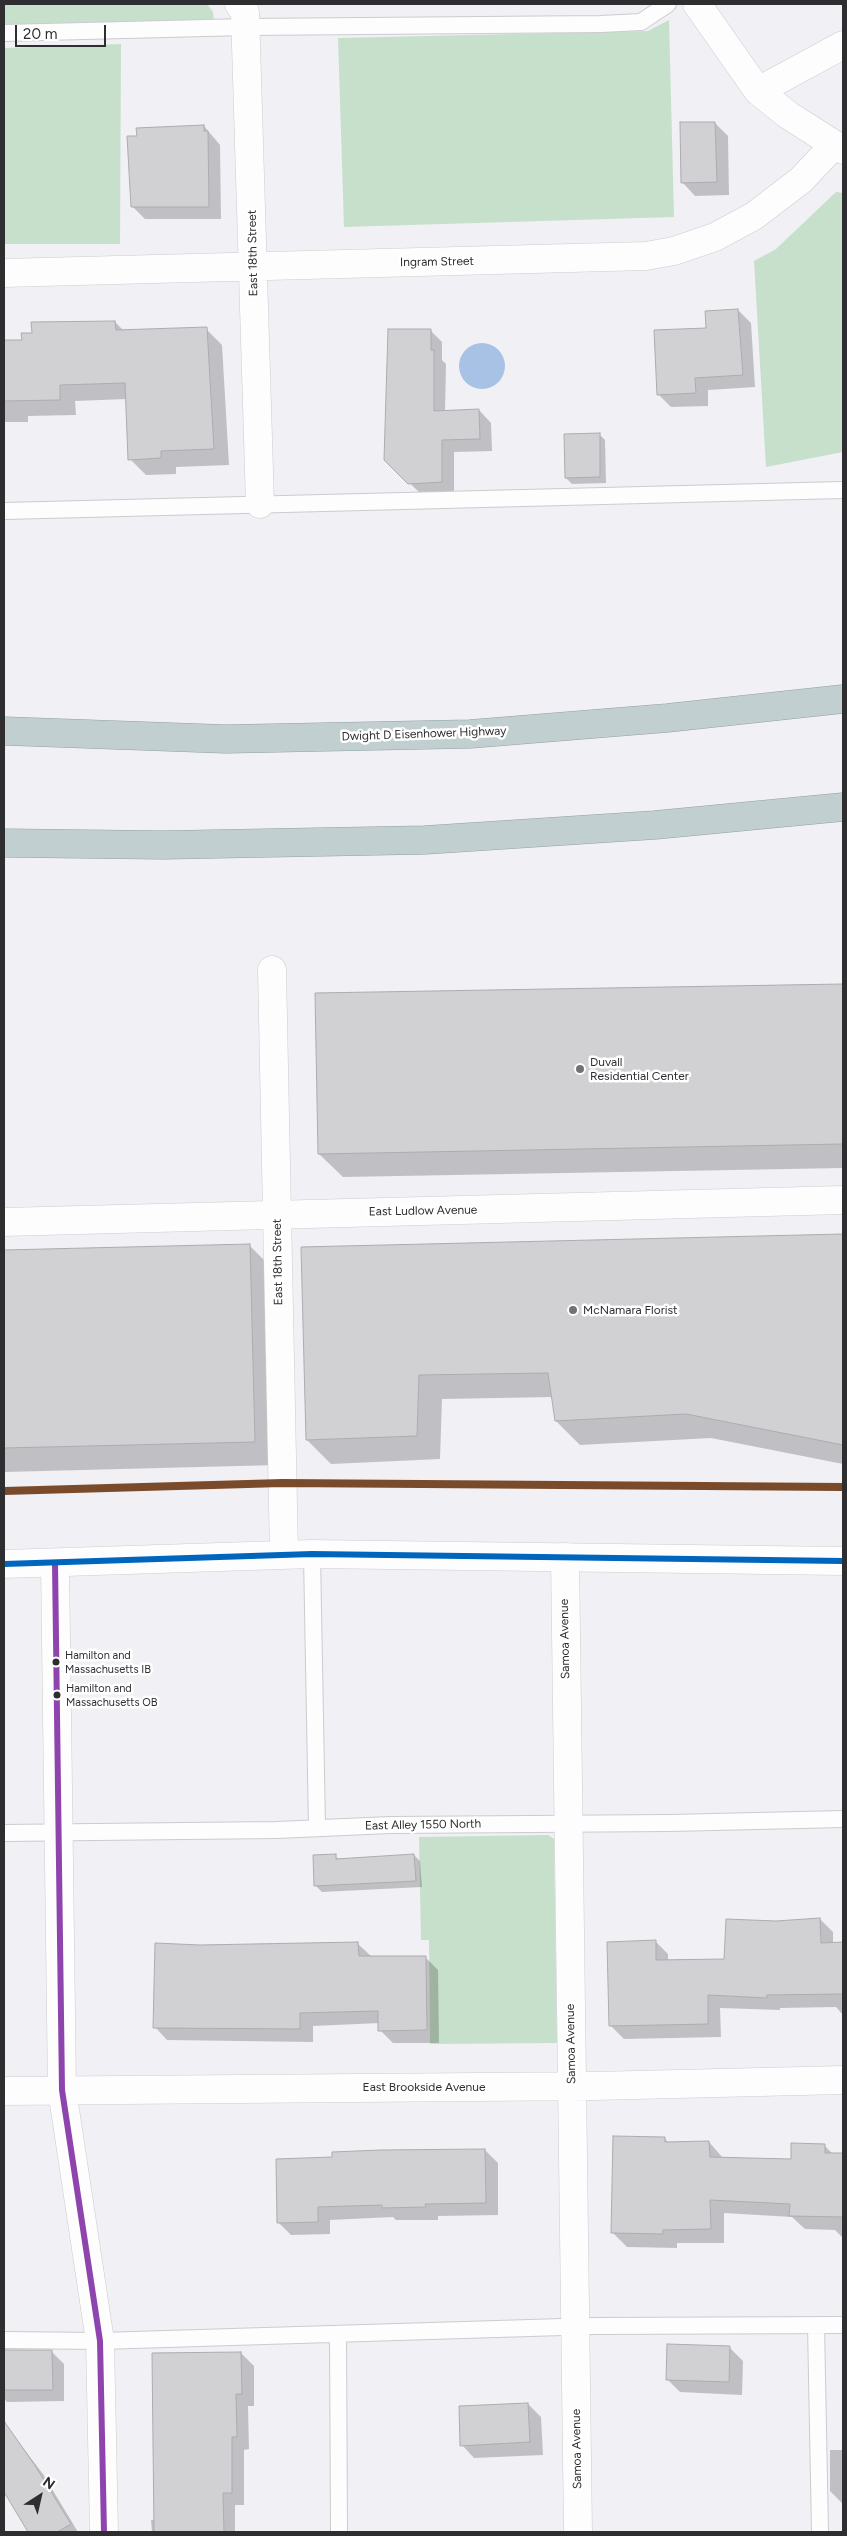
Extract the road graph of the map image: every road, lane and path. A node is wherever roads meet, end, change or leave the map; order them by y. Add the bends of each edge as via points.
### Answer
1 (668, 4) edge
2 (697, 4) edge
3 (242, 16) edge
4 (4, 33) edge
5 (843, 45) edge
6 (758, 91) junction
7 (839, 148) edge
8 (252, 266) junction
9 (4, 272) edge
10 (843, 490) edge
11 (260, 504) junction
12 (4, 511) edge
13 (843, 699) edge
14 (4, 731) edge
15 (843, 807) edge
16 (4, 843) edge
17 (272, 970) dead end
18 (843, 1200) edge
19 (276, 1214) junction
20 (4, 1222) edge
21 (284, 1554) junction
22 (312, 1554) junction
23 (565, 1557) junction
24 (843, 1561) edge
25 (55, 1562) junction
26 (4, 1564) edge
27 (843, 1819) edge
28 (568, 1824) junction
29 (317, 1828) junction
30 (59, 1832) junction
31 (4, 1833) edge
32 (843, 2080) edge
33 (572, 2086) junction
34 (62, 2090) junction
35 (4, 2091) edge
36 (816, 2325) junction
37 (843, 2325) edge
38 (575, 2327) junction
39 (338, 2334) junction
40 (4, 2340) edge
41 (100, 2341) junction
42 (104, 2532) edge
43 (339, 2532) edge
44 (578, 2532) edge
45 (820, 2532) edge

1 - 3 lane via 642,22 600,24
2 - 6 street
3 - 4 lane
3 - 8 street, East 18th Street
5 - 6 street
6 - 7 street
7 - 8 street, Ingram Street via 766,208 715,237 674,251 646,256
8 - 9 street, Ingram Street
8 - 11 street, East 18th Street
10 - 11 lane
11 - 12 lane
13 - 14 highway, Dwight D Eisenhower Highway via 639,721 470,734 226,739
15 - 16 highway via 656,825 425,840 163,845
17 - 19 street, East 18th Street
18 - 19 street, East Ludlow Avenue
19 - 20 street, East Ludlow Avenue
19 - 21 street, East 18th Street
21 - 22 street
21 - 25 street
22 - 23 street
22 - 29 lane
23 - 24 street
23 - 28 street, Samoa Avenue
25 - 26 street
25 - 30 street
27 - 28 lane, East Alley 1550 North
28 - 29 lane, East Alley 1550 North
28 - 33 street, Samoa Avenue
29 - 30 lane, East Alley 1550 North
30 - 31 lane, East Alley 1550 North
30 - 34 street
32 - 33 street, East Brookside Avenue
33 - 34 street, East Brookside Avenue
33 - 38 street, Samoa Avenue
34 - 35 street, East Brookside Avenue
34 - 41 street
36 - 37 lane
36 - 38 lane
36 - 45 lane
38 - 39 lane
38 - 44 street, Samoa Avenue
39 - 41 lane
39 - 43 lane
40 - 41 lane
41 - 42 street

